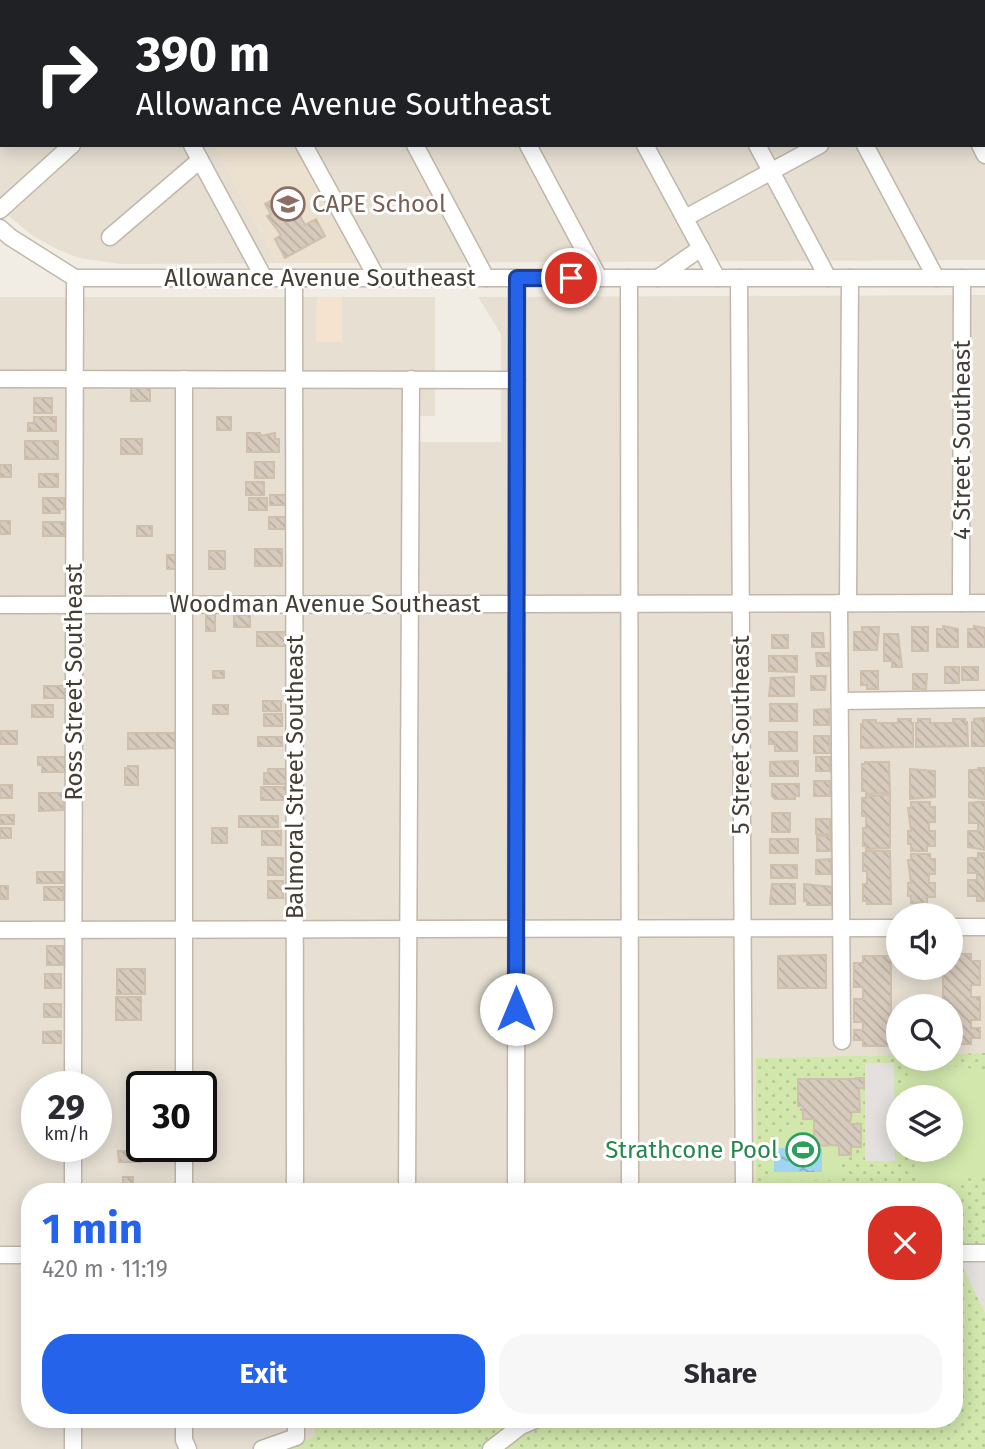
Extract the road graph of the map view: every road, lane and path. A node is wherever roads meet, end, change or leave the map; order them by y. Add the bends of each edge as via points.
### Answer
1 (70, 147) edge
2 (305, 147) edge
3 (416, 147) edge
4 (529, 147) edge
5 (646, 147) edge
6 (758, 147) edge
7 (816, 147) edge
8 (867, 147) edge
9 (196, 153) edge
10 (771, 172) junction
11 (0, 210) edge
12 (685, 218) junction
13 (0, 228) edge
14 (110, 237) dead end
15 (701, 248) junction
16 (75, 278) junction
17 (264, 278) junction
18 (294, 278) junction
19 (377, 278) junction
20 (486, 278) junction
21 (517, 278) junction
22 (598, 278) junction
23 (629, 278) junction
24 (658, 278) junction
25 (717, 278) junction
26 (739, 278) junction
27 (828, 278) junction
28 (850, 278) junction
29 (936, 278) junction
30 (962, 278) junction
31 (985, 278) edge
32 (0, 379) edge
33 (75, 379) junction
34 (184, 379) junction
35 (295, 379) junction
36 (411, 379) junction
37 (517, 380) junction
38 (741, 603) junction
39 (844, 603) junction
40 (961, 603) junction
41 (985, 603) edge
42 (410, 604) junction
43 (517, 604) junction
44 (629, 604) junction
45 (0, 605) edge
46 (74, 605) junction
47 (184, 605) junction
48 (295, 605) junction
49 (985, 699) edge
50 (840, 701) junction
51 (985, 927) edge
52 (886, 928) edge
53 (963, 928) edge
54 (841, 929) junction
55 (0, 930) edge
56 (74, 930) junction
57 (184, 930) junction
58 (295, 930) junction
59 (408, 930) junction
60 (516, 930) junction
61 (629, 930) junction
62 (743, 930) junction
63 (842, 1041) dead end
64 (74, 1071) edge
65 (184, 1071) edge
66 (73, 1162) edge
67 (184, 1162) edge
68 (73, 1183) edge
69 (184, 1183) edge
70 (295, 1183) edge
71 (407, 1183) edge
72 (516, 1183) edge
73 (629, 1183) edge
74 (744, 1183) edge
75 (963, 1253) edge
76 (985, 1253) edge
77 (0, 1255) edge
78 (21, 1255) edge
79 (73, 1428) edge
80 (184, 1428) edge
81 (296, 1428) edge
82 (519, 1428) edge
83 (72, 1449) edge
84 (188, 1449) edge
85 (262, 1449) edge
86 (491, 1449) edge

1 - 11 street
2 - 19 street
3 - 20 street
4 - 22 street
5 - 12 street
6 - 10 street
7 - 10 street
8 - 29 street
9 - 14 street
9 - 17 street
10 - 12 street
10 - 27 street
12 - 15 street
13 - 16 street
15 - 24 street
15 - 25 street
16 - 17 street, Allowance Avenue Southeast
16 - 33 street, Ross Street Southeast
17 - 18 street, Allowance Avenue Southeast
18 - 19 street, Allowance Avenue Southeast
18 - 35 street, Balmoral Street Southeast
19 - 20 street, Allowance Avenue Southeast
20 - 21 street, Allowance Avenue Southeast
21 - 22 street, Allowance Avenue Southeast
21 - 37 street
22 - 23 street, Allowance Avenue Southeast
23 - 24 street, Allowance Avenue Southeast
23 - 44 street
24 - 25 street, Allowance Avenue Southeast
25 - 26 street, Allowance Avenue Southeast
26 - 27 street, Allowance Avenue Southeast
26 - 38 street, 5 Street Southeast
27 - 28 street, Allowance Avenue Southeast
28 - 29 street, Allowance Avenue Southeast
28 - 39 street
29 - 30 street, Allowance Avenue Southeast
30 - 31 street, Allowance Avenue Southeast
30 - 40 street, 4 Street Southeast
32 - 33 street
33 - 34 street
33 - 46 street, Ross Street Southeast
34 - 35 street
34 - 47 street
35 - 36 street
35 - 48 street, Balmoral Street Southeast
36 - 37 street
36 - 42 street
37 - 43 street
38 - 39 street, Woodman Avenue Southeast
38 - 44 street, Woodman Avenue Southeast
38 - 62 street, 5 Street Southeast
39 - 40 street, Woodman Avenue Southeast
39 - 50 street
40 - 41 street, Woodman Avenue Southeast
42 - 43 street, Woodman Avenue Southeast
42 - 48 street, Woodman Avenue Southeast
42 - 59 street
43 - 44 street, Woodman Avenue Southeast
43 - 60 street
44 - 61 street
45 - 46 street, Woodman Avenue Southeast
46 - 47 street, Woodman Avenue Southeast
46 - 56 street, Ross Street Southeast
47 - 48 street, Woodman Avenue Southeast
47 - 57 street
48 - 58 street, Balmoral Street Southeast
49 - 50 street
50 - 54 street
51 - 53 street
52 - 54 street
54 - 62 street
54 - 63 street
55 - 56 street
56 - 57 street
56 - 64 street, Ross Street Southeast
57 - 58 street
57 - 65 street
58 - 59 street
58 - 70 street, Balmoral Street Southeast
59 - 60 street
59 - 71 street
60 - 61 street
60 - 72 street
61 - 62 street
61 - 73 street
62 - 74 street, 5 Street Southeast
66 - 68 street
67 - 69 street
75 - 76 street
77 - 78 street
79 - 83 street
80 - 84 street
81 - 85 street via 296,1437
82 - 86 street

